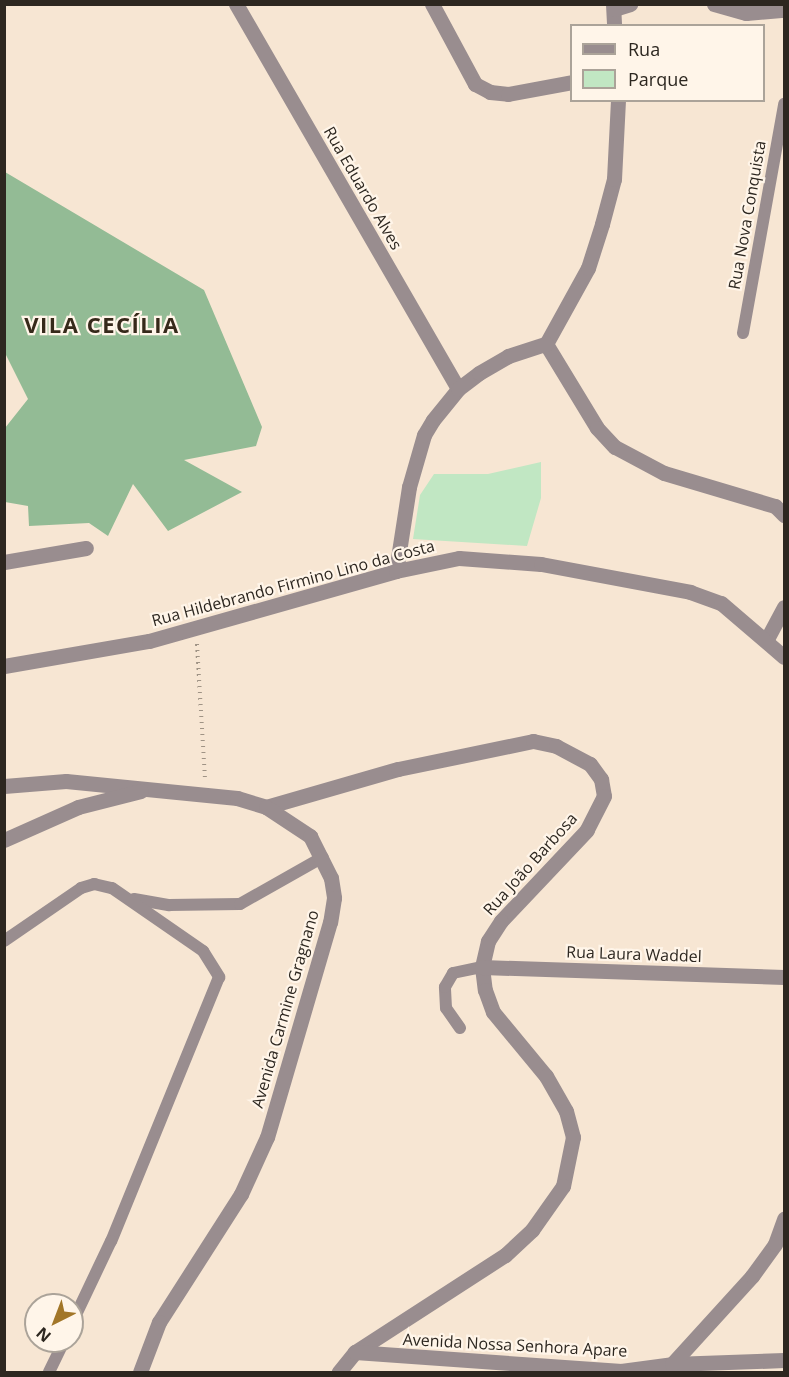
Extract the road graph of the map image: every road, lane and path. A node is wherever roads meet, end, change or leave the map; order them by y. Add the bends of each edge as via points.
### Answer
1 (236, 4) edge
2 (432, 4) edge
3 (630, 4) edge
4 (714, 4) edge
5 (613, 7) edge
6 (784, 10) edge
7 (615, 24) edge
8 (570, 82) edge
9 (618, 102) edge
10 (784, 104) edge
11 (743, 333) dead end
12 (546, 344) junction
13 (458, 389) junction
14 (784, 515) edge
15 (86, 548) dead end
16 (4, 562) edge
17 (396, 571) junction
18 (784, 607) edge
19 (197, 630) junction
20 (767, 639) junction
21 (784, 657) edge
22 (4, 666) edge
23 (4, 786) edge
24 (147, 790) junction
25 (205, 793) junction
26 (266, 807) junction
27 (4, 840) edge
28 (323, 857) junction
29 (130, 899) junction
30 (4, 941) edge
31 (482, 967) junction
32 (784, 977) edge
33 (460, 1028) dead end
34 (784, 1219) edge
35 (84, 1298) edge
36 (355, 1352) junction
37 (58, 1353) edge
38 (784, 1360) edge
39 (672, 1364) junction
40 (49, 1372) edge
41 (140, 1372) edge
42 (339, 1372) edge

1 - 13 street, Rua Eduardo Alves
2 - 8 street via 475,84 490,92 507,94
3 - 5 street
4 - 6 street via 753,13
5 - 7 street
9 - 12 street via 614,179 602,224 588,268
10 - 11 lane, Rua Nova Conquista
12 - 13 street via 508,357
12 - 14 street via 597,428 615,447 664,473 775,506
13 - 17 street via 424,435 409,487
15 - 16 street
17 - 19 street, Rua Hildebrando Firmino Lino da Costa
17 - 20 street, Rua Hildebrando Firmino Lino da Costa via 459,558 491,558 629,578 720,603
18 - 20 street
19 - 22 street, Rua Hildebrando Firmino Lino da Costa
19 - 25 path
20 - 21 street, Rua Hildebrando Firmino Lino da Costa
23 - 24 street, Avenida Carmine Gragnano via 66,781
24 - 25 street, Avenida Carmine Gragnano
24 - 27 street via 78,807
25 - 26 street, Avenida Carmine Gragnano
26 - 28 street, Avenida Carmine Gragnano via 310,836
26 - 31 street, Rua João Barbosa via 398,769 533,741 556,746 590,764 601,779 604,796 599,812 501,921 488,941
28 - 29 lane via 240,904 169,905
28 - 41 street, Avenida Carmine Gragnano via 334,898 330,922 267,1137 242,1194 159,1322
29 - 30 lane via 112,888 94,884 81,888
29 - 35 lane via 203,951 219,977
31 - 32 street, Rua Laura Waddel
31 - 33 lane via 453,973 445,987 446,1008
31 - 36 street, Rua João Barbosa via 493,1012 546,1076 566,1111 573,1137 563,1186 532,1230 505,1255
34 - 39 street via 775,1244 752,1276
36 - 39 street, Avenida Nossa Senhora Apare via 621,1371
36 - 42 street, Rua João Barbosa
37 - 40 lane
38 - 39 street, Avenida Nossa Senhora Apare

